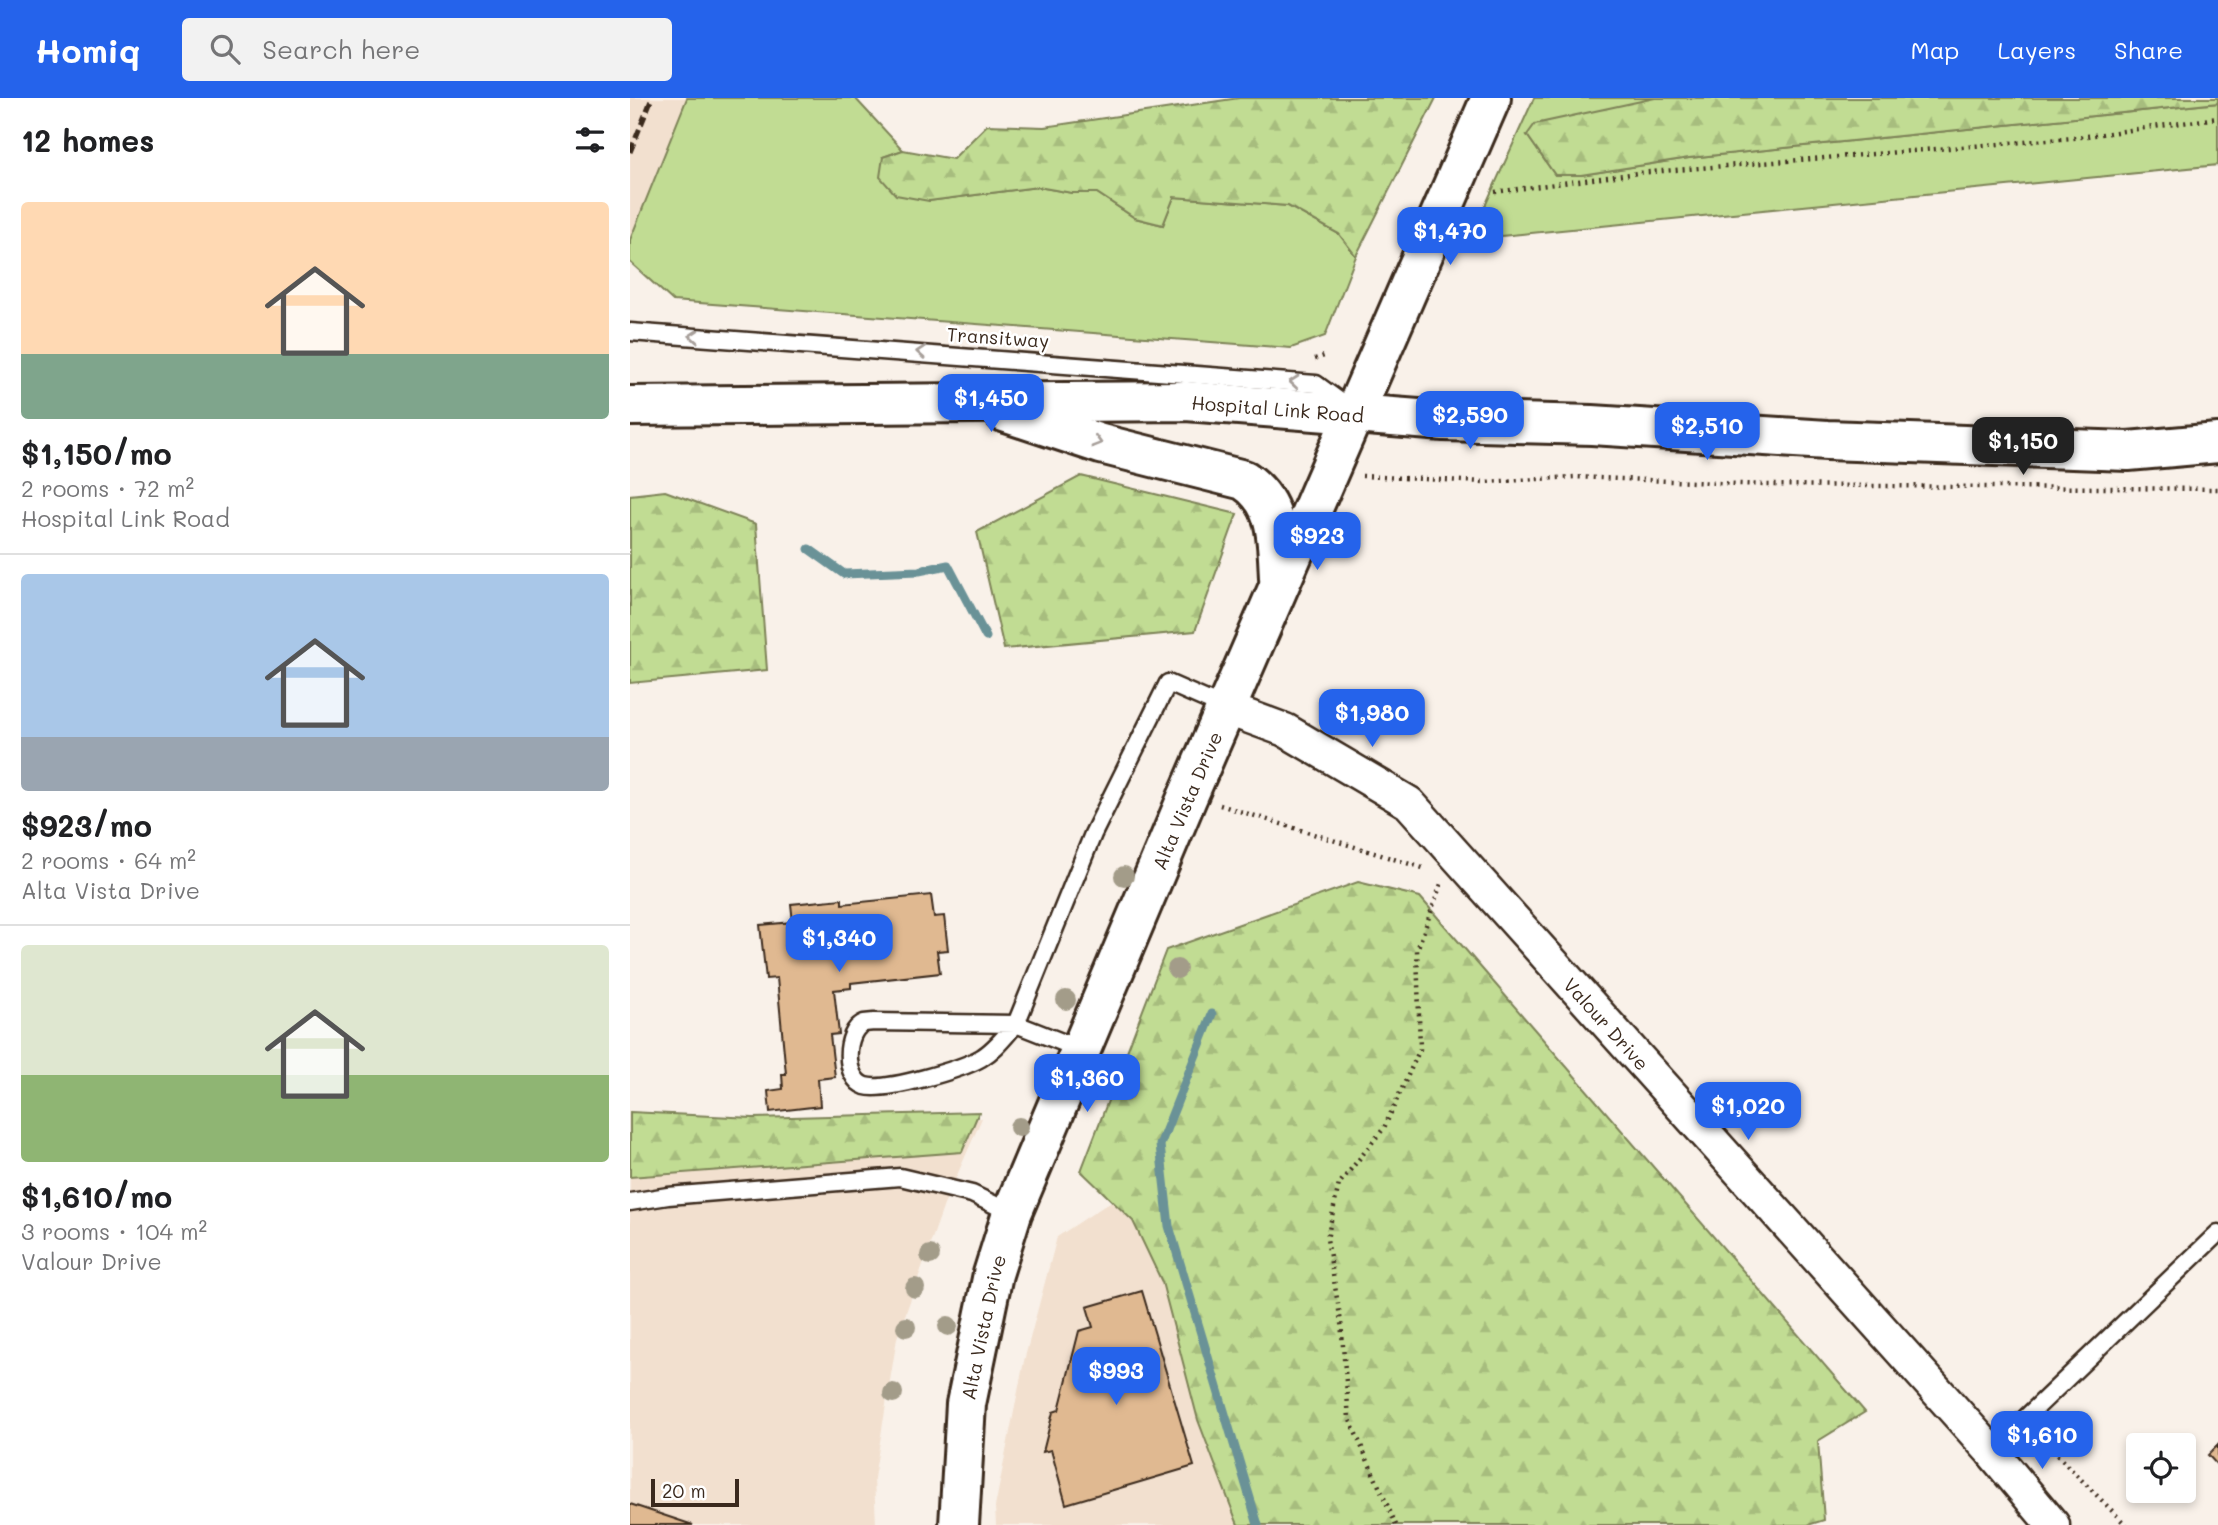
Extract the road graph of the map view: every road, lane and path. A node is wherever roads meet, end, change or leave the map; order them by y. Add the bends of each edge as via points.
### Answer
1 (1491, 98) edge
2 (2218, 118) edge
3 (1496, 192) dead end
4 (630, 332) edge
5 (986, 405) junction
6 (630, 406) edge
7 (1353, 411) junction
8 (2218, 443) edge
9 (1372, 477) dead end
10 (2218, 489) edge
11 (1280, 584) junction
12 (1225, 708) junction
13 (1187, 798) junction
14 (1432, 871) dead end
15 (1445, 875) dead end
16 (1016, 1024) junction
17 (1082, 1050) junction
18 (630, 1202) edge
19 (1012, 1213) junction
20 (2218, 1233) edge
21 (2042, 1440) dead end
22 (1991, 1451) junction
23 (959, 1525) edge
24 (1396, 1525) edge
25 (2053, 1525) edge
26 (2126, 1525) edge

1 - 7 street, Alta Vista Drive
2 - 3 path via 2073,138 1638,173
7 -> 4 lane, Transitway via 1316,384
5 - 6 street, Hospital Link Road
5 - 7 street, Hospital Link Road via 1186,401
5 -> 11 street via 1101,444 1244,480 1270,507
7 - 8 street, Hospital Link Road via 1444,421 1827,440 2128,450
7 - 11 street, Alta Vista Drive
9 - 10 path
11 - 12 street, Alta Vista Drive
12 - 13 street, Alta Vista Drive
12 - 16 lane via 1168,683 1093,834
12 - 22 street, Valour Drive via 1285,730 1409,803
13 - 14 path
13 - 17 street, Alta Vista Drive
15 - 24 path via 1417,950 1420,1049 1384,1128 1339,1184 1327,1239 1341,1322 1349,1418
16 - 16 lane via 864,1023 850,1037 852,1071 861,1084 876,1087 954,1070 992,1051
16 - 17 lane
17 - 19 street, Alta Vista Drive
18 - 19 lane via 900,1177 972,1194
19 - 23 street, Alta Vista Drive via 993,1274 966,1404
20 - 22 lane
21 - 26 path
22 - 25 street, Valour Drive

